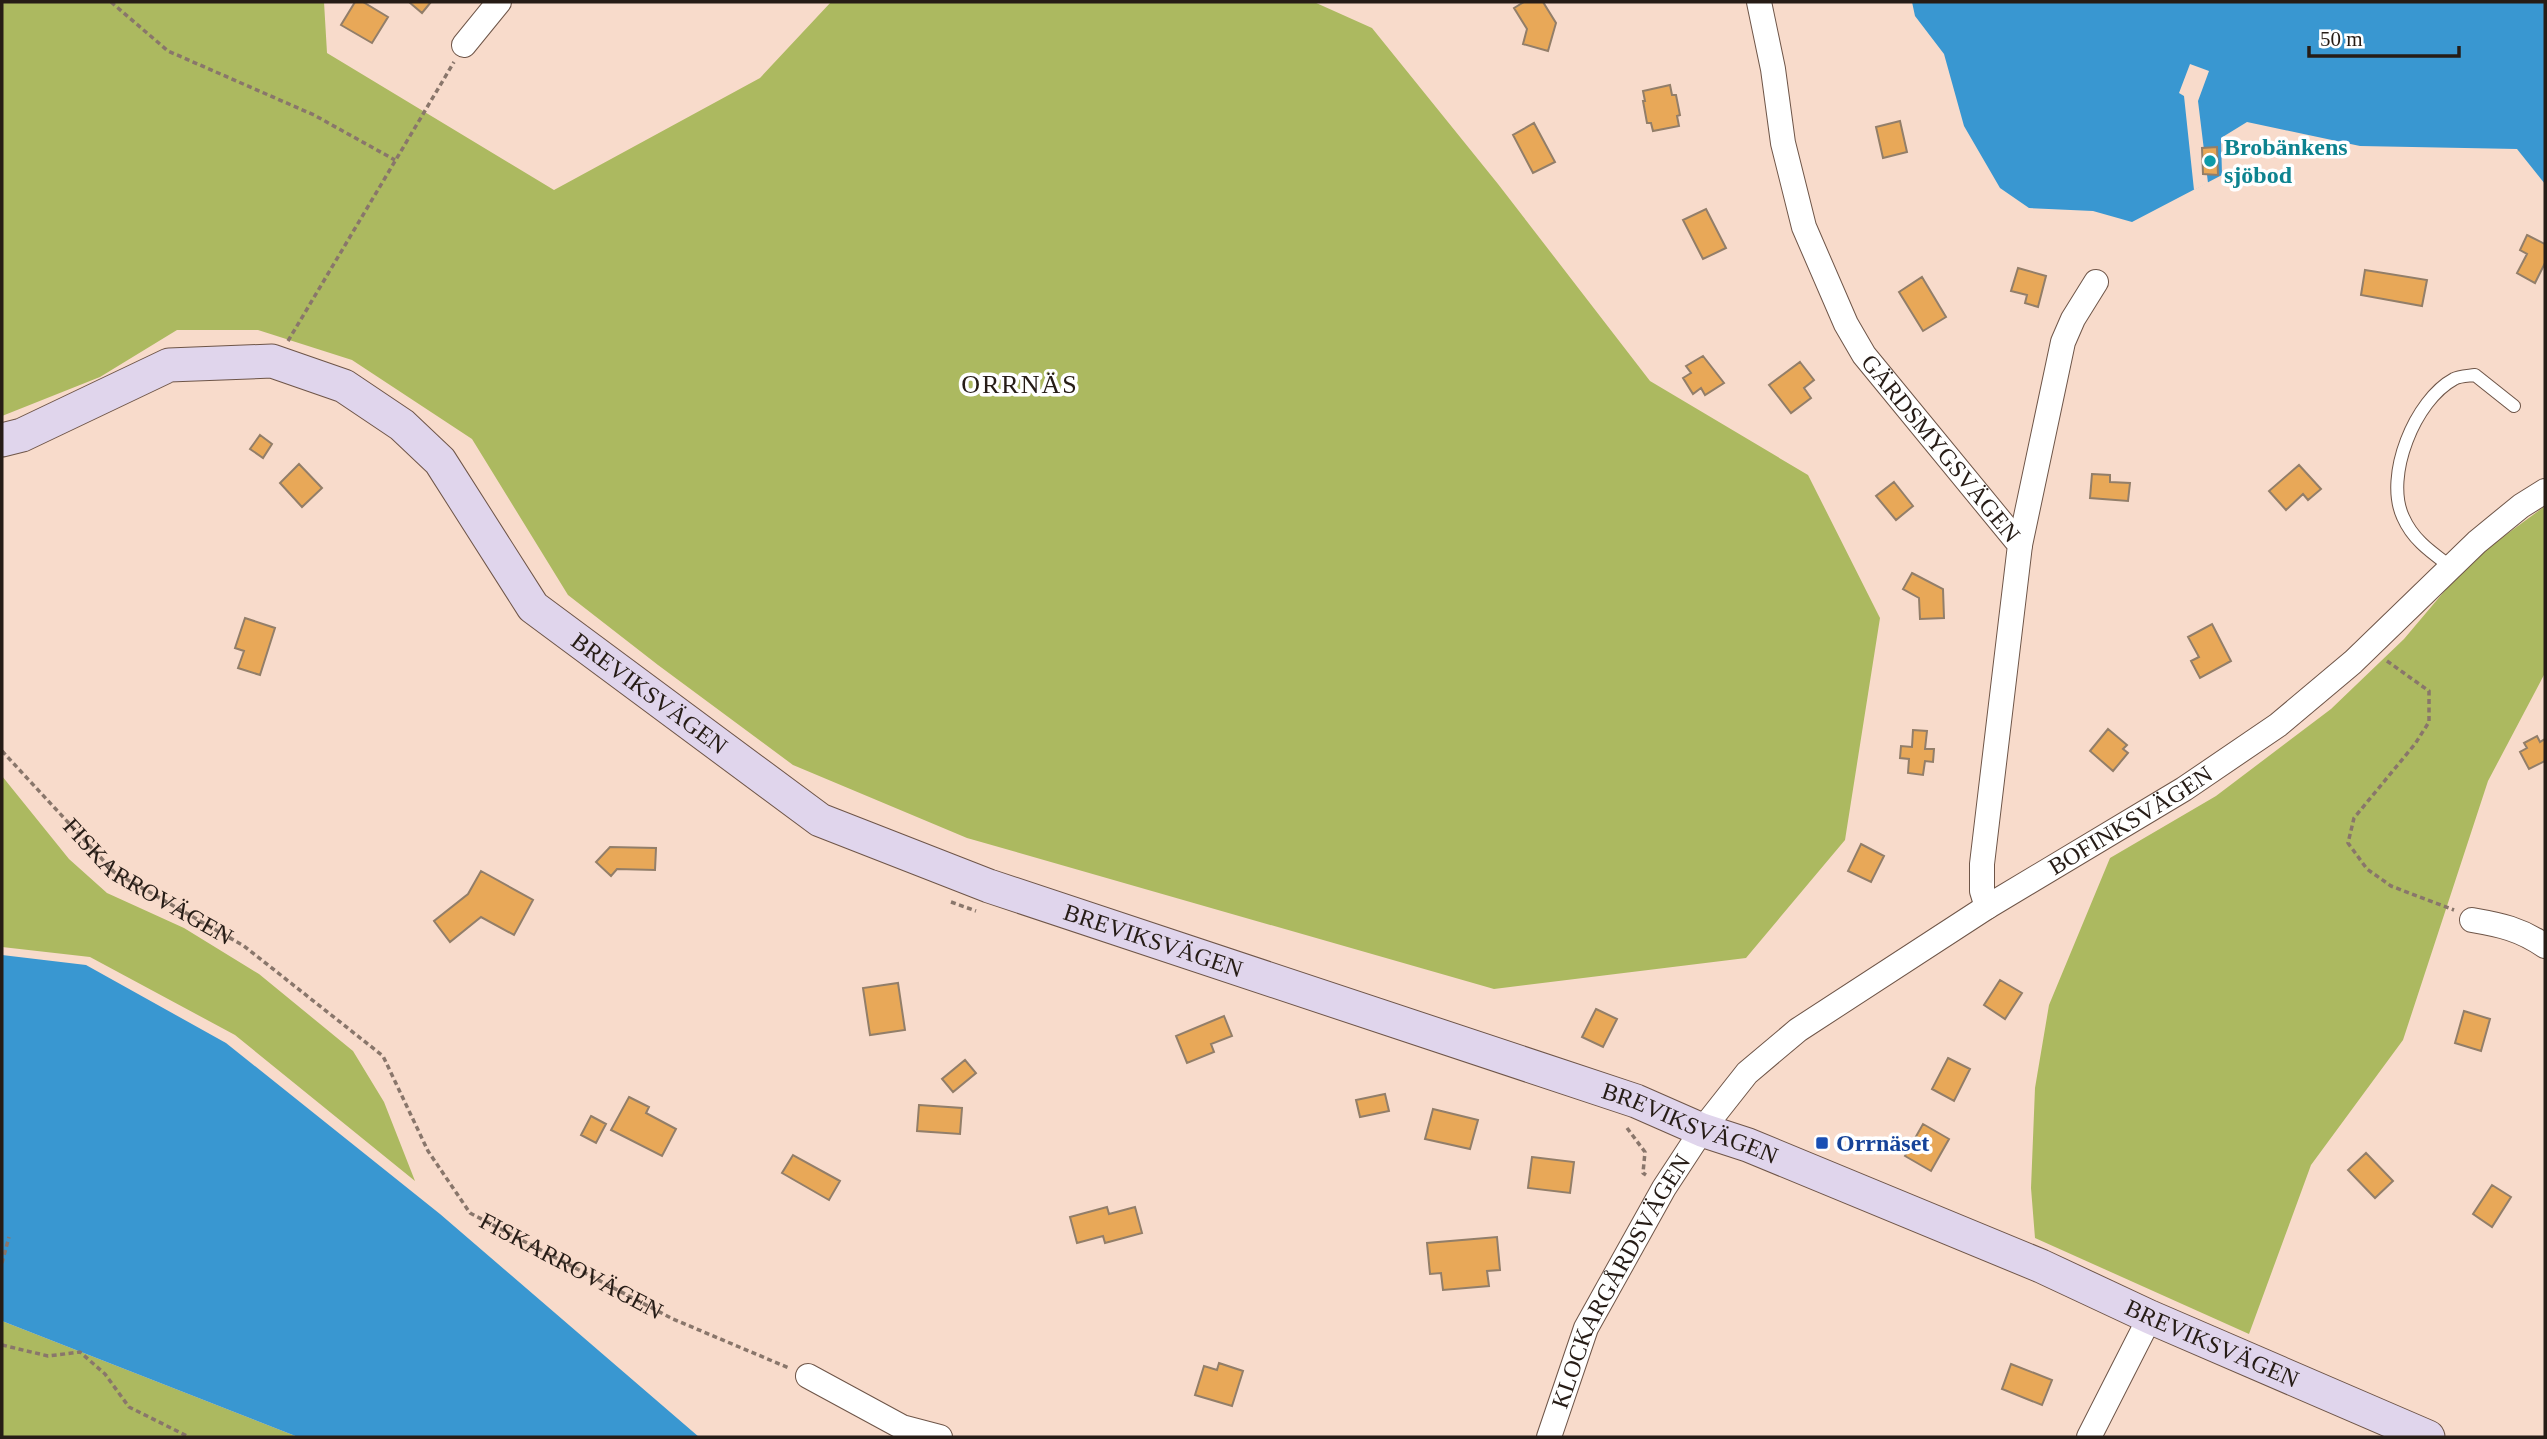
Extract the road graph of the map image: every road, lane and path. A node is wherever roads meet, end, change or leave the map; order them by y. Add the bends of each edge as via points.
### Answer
1 (111, 2) edge
2 (499, 2) edge
3 (1759, 2) edge
4 (464, 45) joint
5 (395, 160) junction
6 (2096, 282) dead end
7 (272, 361) junction
8 (2514, 406) dead end
9 (2, 440) edge
10 (2545, 491) edge
11 (2020, 545) junction
12 (2451, 567) junction
13 (2368, 647) junction
14 (2, 751) edge
15 (950, 901) dead end
16 (1987, 907) junction
17 (986, 915) dead end
18 (2472, 920) joint
19 (2545, 946) edge
20 (1621, 1124) dead end
21 (1702, 1130) junction
22 (1664, 1188) junction
23 (9, 1237) dead end
24 (2, 1263) edge
25 (2150, 1317) junction
26 (2, 1345) edge
27 (808, 1376) joint
28 (189, 1437) edge
29 (940, 1437) edge
30 (1549, 1437) edge
31 (2089, 1437) edge
32 (2428, 1437) edge

1 - 5 path via 168,51 314,116
2 - 4 street
3 - 11 street, GÄRDSMYGSVÄGEN via 1791,182 1804,227 1846,324 1864,355
4 - 5 path
5 - 7 path
6 - 11 street via 2063,342
7 - 9 main road, BREVIKSVÄGEN via 169,365 22,435
7 - 21 main road, BREVIKSVÄGEN via 344,386 402,425 440,461 533,607 820,820 989,886 1636,1101
8 - 12 lane via 2475,375 2455,378 2422,407 2405,447 2398,470 2402,514 2414,537
10 - 12 street, BOFINKSVÄGEN via 2512,513
11 - 16 street, GÄRDSMYGSVÄGEN via 1982,864
12 - 13 street, BOFINKSVÄGEN
13 - 16 street, BOFINKSVÄGEN via 2228,761
13 - 18 path via 2429,691 2429,722 2354,818 2348,843 2367,869 2391,886
14 - 27 path, FISKARROVÄGEN via 114,872 244,946 383,1056 428,1151 470,1213 673,1319
15 - 17 path
16 - 21 street, BOFINKSVÄGEN via 1798,1030 1747,1073
18 - 19 street via 2510,927
20 - 22 path via 1631,1130 1645,1152 1643,1173
21 - 22 street, KLOCKARGÅRDSVÄGEN
21 - 25 main road, BREVIKSVÄGEN via 2041,1266
22 - 30 street, KLOCKARGÅRDSVÄGEN via 1586,1328
23 - 24 path
25 - 31 street
25 - 32 main road, BREVIKSVÄGEN
26 - 28 path via 48,1356 80,1352 105,1374 129,1407
27 - 29 street via 902,1427

